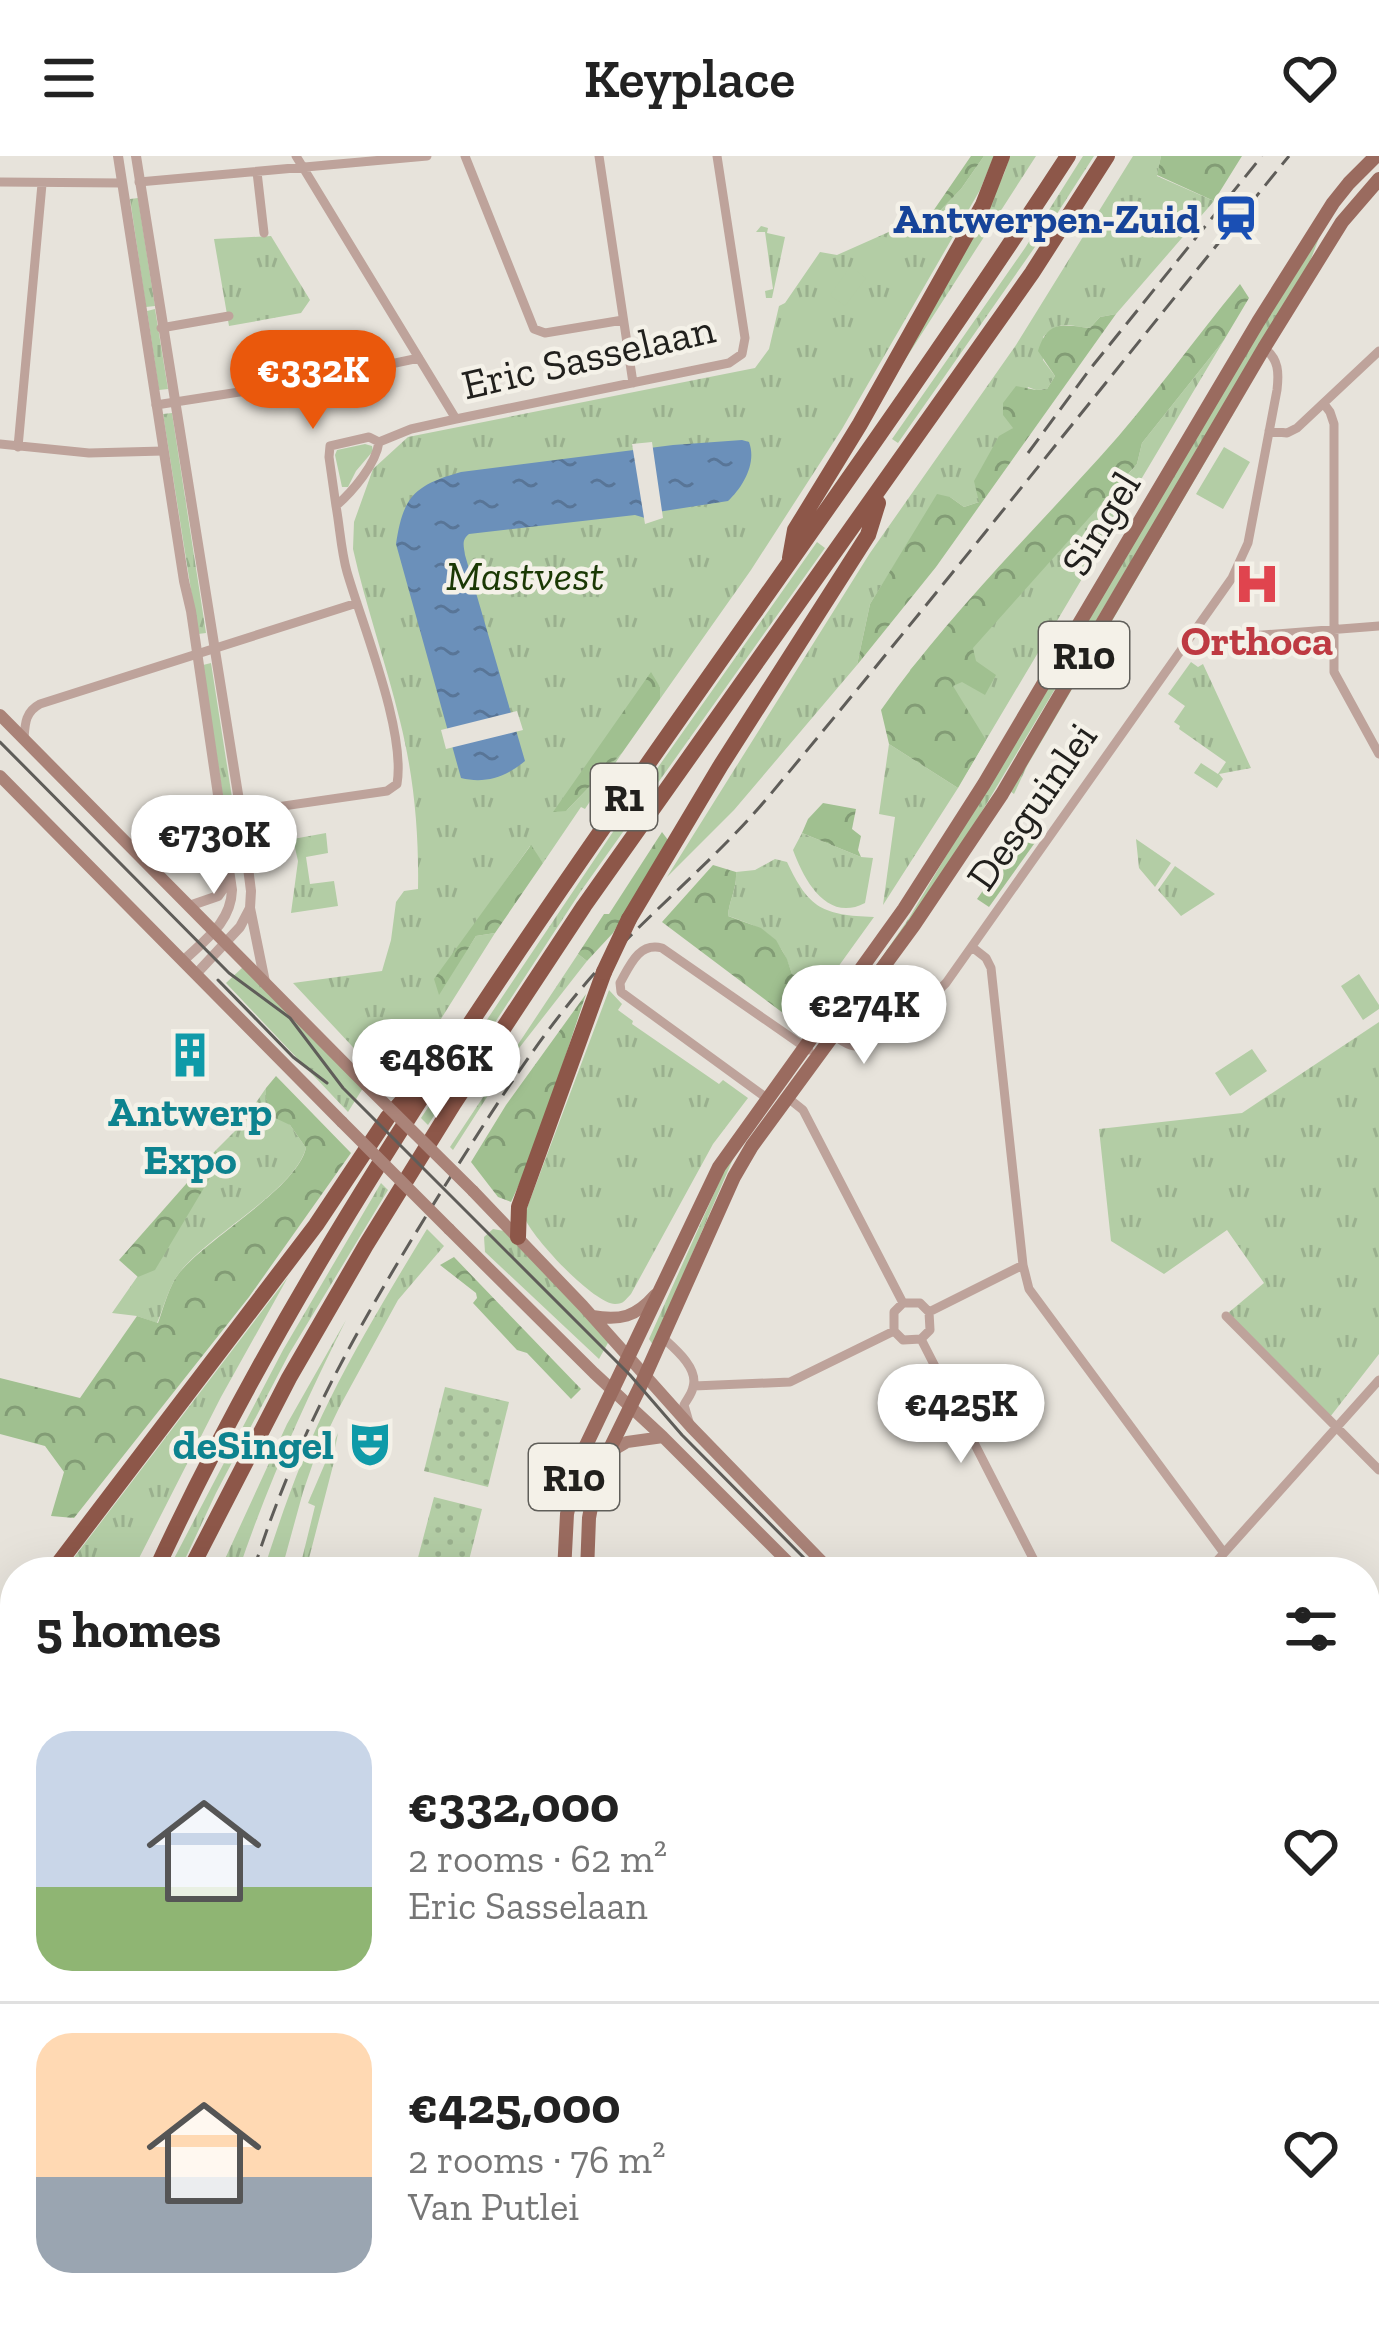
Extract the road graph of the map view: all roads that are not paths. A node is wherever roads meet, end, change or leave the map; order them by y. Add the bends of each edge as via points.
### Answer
1 (118, 156) edge
2 (136, 156) edge
3 (296, 156) edge
4 (427, 156) edge
5 (466, 156) edge
6 (598, 156) edge
7 (717, 156) edge
8 (1002, 156) edge
9 (1068, 156) edge
10 (1107, 156) edge
11 (1376, 156) edge
12 (345, 159) edge
13 (302, 167) junction
14 (256, 172) junction
15 (1379, 178) edge
16 (0, 182) edge
17 (140, 182) junction
18 (122, 183) junction
19 (42, 184) junction
20 (264, 232) dead end
21 (230, 316) dead end
22 (623, 320) junction
23 (161, 328) junction
24 (1264, 348) junction
25 (1379, 351) edge
26 (419, 358) junction
27 (633, 383) junction
28 (173, 402) junction
29 (1324, 404) junction
30 (156, 405) junction
31 (456, 419) junction
32 (1269, 431) junction
33 (379, 442) junction
34 (0, 445) edge
35 (18, 447) junction
36 (164, 451) junction
37 (883, 487) junction
38 (336, 506) junction
39 (789, 565) junction
40 (357, 604) junction
41 (1379, 626) edge
42 (1333, 630) junction
43 (1196, 631) junction
44 (214, 649) junction
45 (197, 654) junction
46 (0, 715) edge
47 (24, 740) junction
48 (1379, 754) edge
49 (0, 776) edge
50 (241, 813) junction
51 (221, 815) junction
52 (230, 878) junction
53 (189, 906) junction
54 (250, 908) junction
55 (214, 931) junction
56 (226, 943) junction
57 (972, 947) junction
58 (184, 960) junction
59 (196, 973) junction
60 (265, 983) junction
61 (464, 1031) junction
62 (828, 1031) junction
63 (813, 1052) junction
64 (788, 1098) junction
65 (768, 1099) junction
66 (518, 1237) junction
67 (1023, 1265) junction
68 (656, 1294) junction
69 (903, 1304) junction
70 (929, 1312) junction
71 (592, 1316) junction
72 (1226, 1316) dead end
73 (894, 1331) junction
74 (662, 1337) junction
75 (921, 1339) junction
76 (628, 1356) junction
77 (645, 1375) junction
78 (1379, 1379) edge
79 (694, 1386) junction
80 (612, 1390) junction
81 (630, 1406) junction
82 (232, 1417) junction
83 (691, 1427) junction
84 (1336, 1429) junction
85 (663, 1437) junction
86 (605, 1457) junction
87 (1379, 1470) edge
88 (1225, 1552) junction
89 (63, 1557) edge
90 (150, 1557) edge
91 (162, 1557) edge
92 (197, 1557) edge
93 (565, 1557) edge
94 (587, 1557) edge
95 (783, 1557) edge
96 (817, 1557) edge
97 (1032, 1557) edge
98 (1220, 1557) edge

1 - 18 street
2 - 17 street
3 - 13 street
4 - 12 street
5 - 22 street via 534,329
6 - 22 street
7 - 27 street, Eric Sasselaan via 742,354
8 - 39 highway via 982,205 795,530
9 - 39 highway, R1
10 - 37 highway, R1
11 - 62 main road, Singel / R10 via 1342,192 1258,322
12 - 13 street
13 - 14 street
13 - 26 street
14 - 17 street
14 - 20 street
15 - 24 main road, Singel / R10
16 - 19 street
17 - 23 street
18 - 19 street
18 - 30 street
19 - 35 street
21 - 23 street
22 - 27 street
23 - 28 street
24 - 32 street, Desguinlei via 1278,375
24 - 62 main road, Singel / R10 via 1002,794
25 - 29 street
26 - 28 street
26 - 31 street
27 - 31 street, Eric Sasselaan
28 - 30 street
28 - 44 street
29 - 32 street via 1292,432
29 - 42 street via 1334,418
30 - 36 street
31 - 33 street, Eric Sasselaan
32 - 43 street, Desguinlei via 1245,555
33 - 38 street via 354,490
33 - 38 street, Eric Sasselaan via 330,446
34 - 35 street
35 - 36 street
36 - 45 street
37 - 66 highway, bridge via 868,535 629,919 525,1189
37 - 92 highway, R1 via 584,906 444,1119 289,1378
38 - 40 street, Eric Sasselaan
39 - 61 highway, R1
40 - 44 street
40 - 50 street, Eric Sasselaan via 394,730 397,784
41 - 42 street
42 - 43 street via 1212,639
42 - 48 street via 1334,672
43 - 57 street, Desguinlei
44 - 45 street
44 - 50 street
45 - 47 street via 40,704 26,719
45 - 51 street
46 - 47 main road
47 - 53 main road
49 - 58 main road
50 - 51 street
50 - 54 street
51 - 52 street
52 - 53 street via 218,896
52 - 55 street via 229,911
53 - 55 main road
54 - 56 street
54 - 60 street
55 - 56 main road
55 - 58 street
56 - 59 street
56 - 60 main road
57 - 62 street, Desguinlei via 933,996 864,1044
57 - 67 street via 992,968
58 - 59 main road
59 - 80 main road, bridge
60 - 66 main road, bridge
61 - 82 highway, R1
61 - 89 highway via 388,1117 316,1226
62 - 63 main road, R10
63 - 64 main road, R10
63 - 65 main road, R10
63 - 65 street via 662,948 643,949 621,992
64 - 69 street via 803,1110
64 - 74 main road, R10 via 734,1177
65 - 68 main road, R10 via 719,1167
66 - 71 main road
67 - 70 street
67 - 88 street via 1029,1289
68 - 71 main road via 626,1318
68 - 76 main road, R10
69 - 70 street
69 - 73 street via 892,1318
70 - 75 street
71 - 76 main road
72 - 84 street
73 - 75 street via 903,1340
73 - 79 street via 790,1382
74 - 77 main road, R10
74 - 79 street via 685,1361
75 - 97 street
76 - 77 main road
76 - 80 main road, R10
77 - 81 main road, R10
77 - 83 main road
78 - 84 street
79 - 83 street via 684,1406
80 - 81 main road
80 - 93 main road, R10 via 572,1483
81 - 85 main road
81 - 86 main road, R10
82 - 90 highway via 205,1447
82 - 91 highway, R1
83 - 96 main road
84 - 87 street
84 - 88 street
85 - 86 main road via 628,1442
85 - 95 main road
86 - 94 main road, R10 via 592,1495
88 - 98 street

